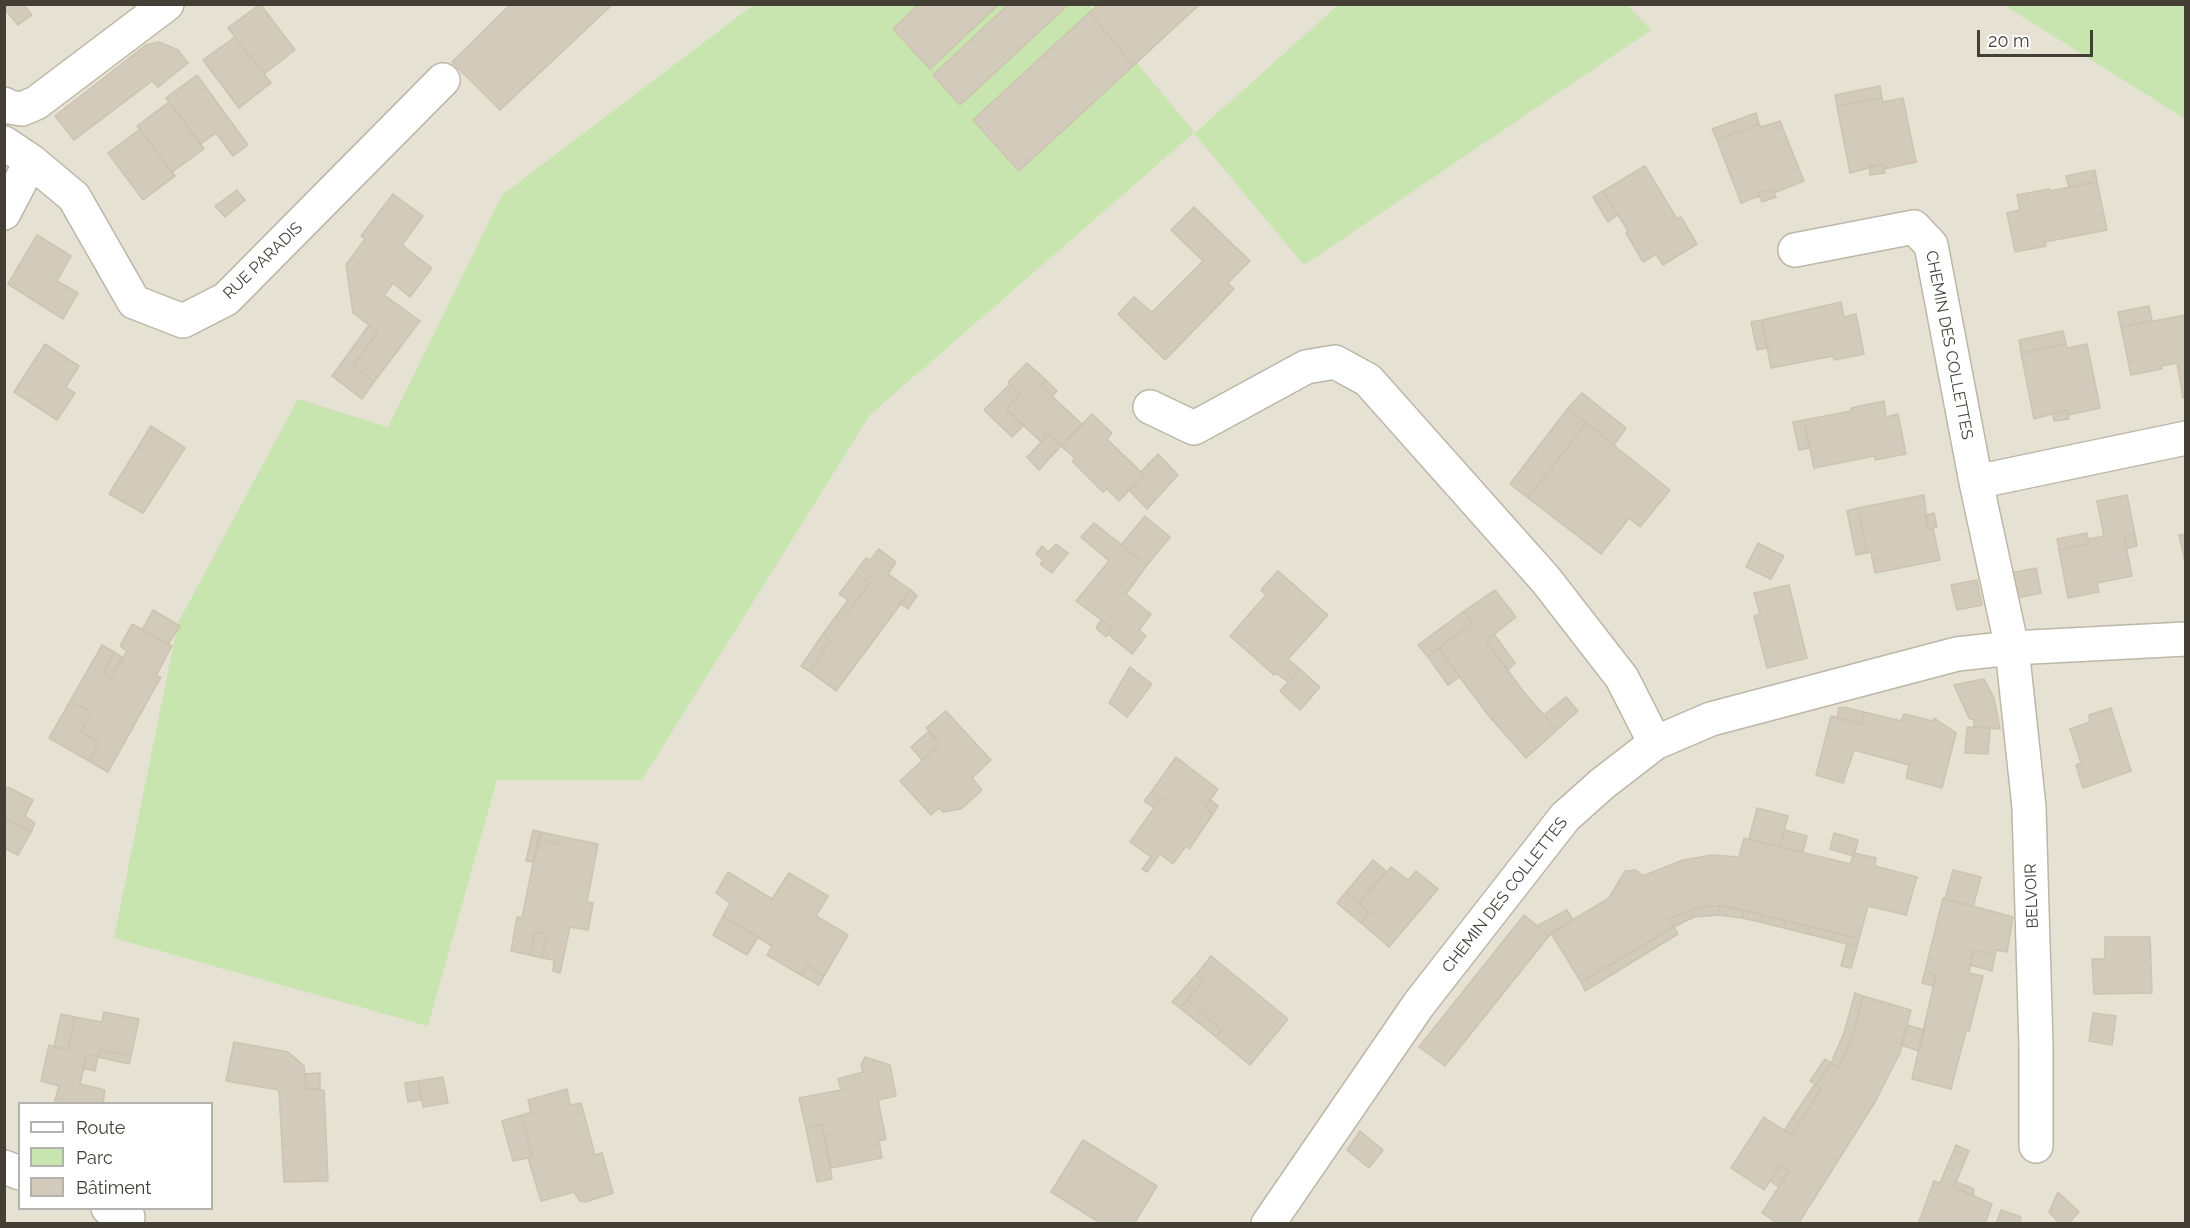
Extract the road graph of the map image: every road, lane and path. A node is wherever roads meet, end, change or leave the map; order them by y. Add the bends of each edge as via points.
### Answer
1 (167, 4) edge
2 (442, 80) dead end
3 (4, 104) edge
4 (4, 143) edge
5 (31, 161) junction
6 (4, 213) edge
7 (1795, 250) dead end
8 (1150, 407) dead end
9 (2186, 438) edge
10 (1976, 482) junction
11 (2186, 639) edge
12 (2012, 648) junction
13 (1655, 743) junction
14 (2036, 1146) dead end
15 (1268, 1224) edge

1 - 3 street via 36,103 22,109
2 - 5 street, RUE PARADIS via 226,299 183,321 134,302 74,197
4 - 5 street, RUE PARADIS
5 - 6 street
7 - 10 street, CHEMIN DES COLLETTES via 1914,227 1931,245
8 - 13 street via 1194,428 1306,367 1335,362 1368,381 1546,580 1622,678
9 - 10 street
10 - 12 street, CHEMIN DES COLLETTES
11 - 12 street, CHEMIN DES COLLETTES
12 - 13 street, CHEMIN DES COLLETTES via 1957,654 1722,716
12 - 14 street, BELVOIR via 2029,807
13 - 15 street, CHEMIN DES COLLETTES via 1565,817 1419,1004

